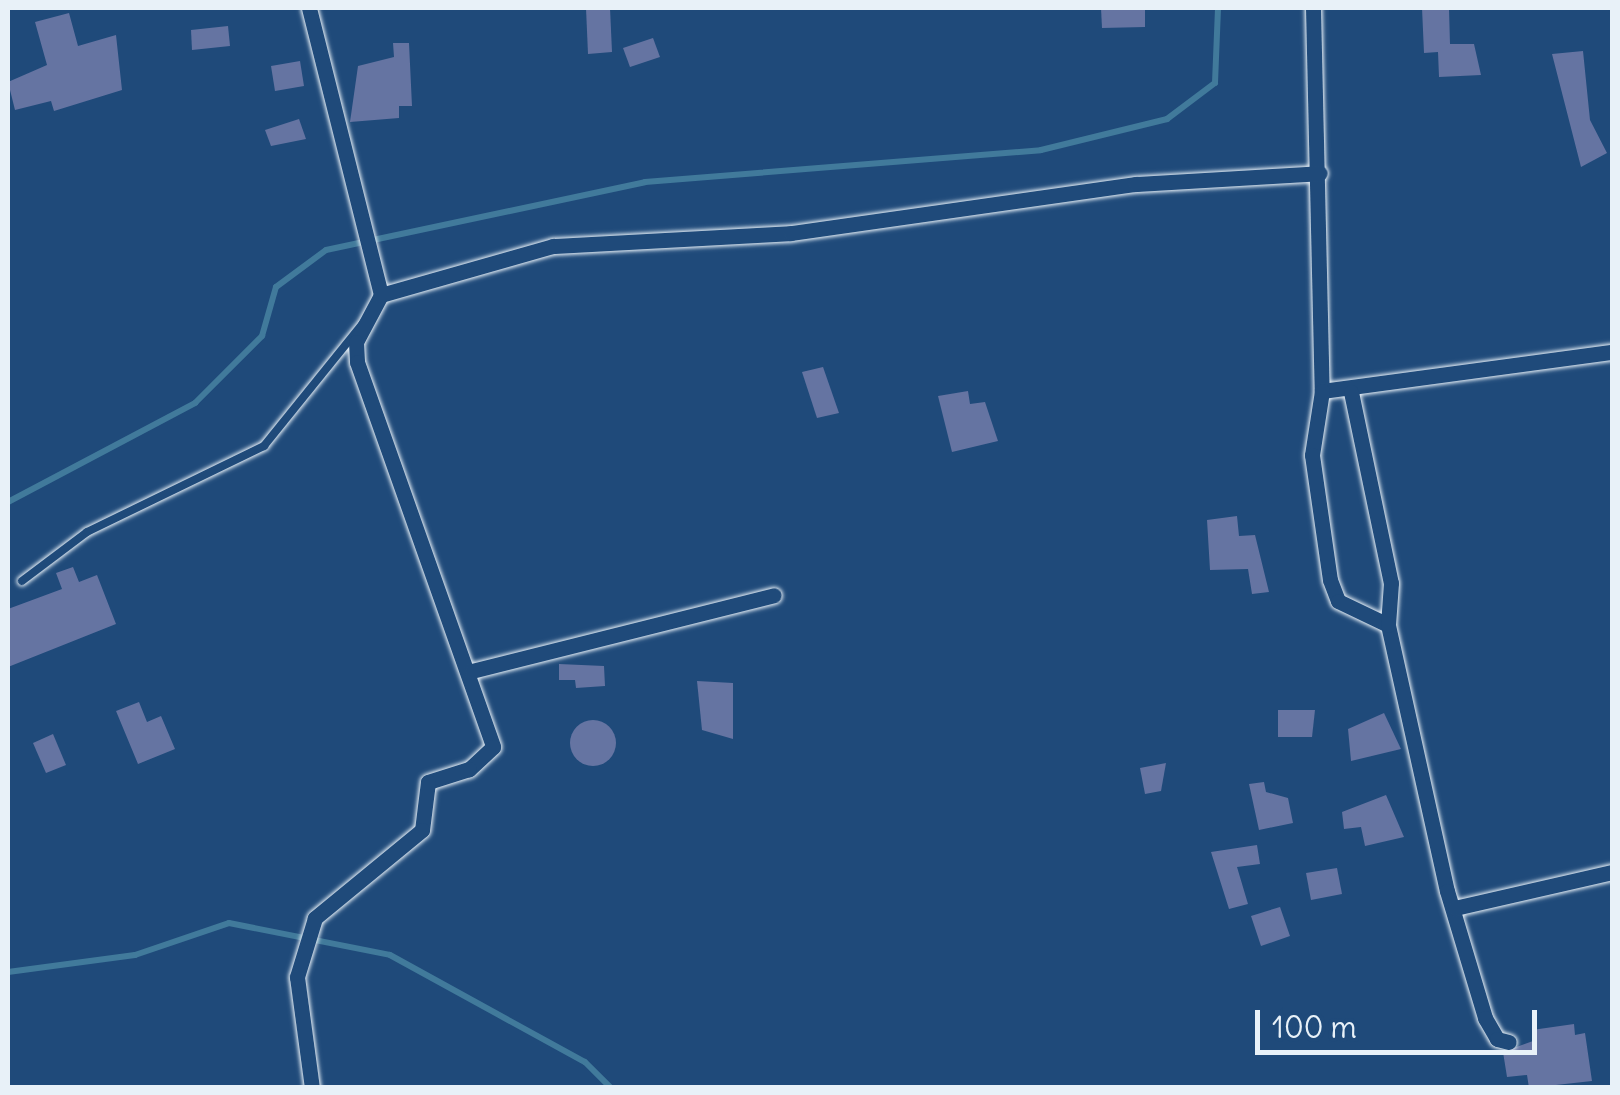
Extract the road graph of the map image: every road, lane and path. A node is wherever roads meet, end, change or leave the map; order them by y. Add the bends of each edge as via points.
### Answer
1 (309, 8) edge
2 (1313, 8) edge
3 (1320, 172) junction
4 (381, 295) junction
5 (365, 322) junction
6 (1612, 352) edge
7 (1322, 391) junction
8 (1350, 392) junction
9 (22, 581) dead end
10 (774, 595) dead end
11 (1388, 625) junction
12 (472, 671) junction
13 (1612, 872) edge
14 (1455, 908) junction
15 (1510, 1042) dead end
16 (312, 1088) edge

1 - 4 street via 353,208
2 - 3 street
3 - 4 street via 1136,184 791,233 553,246
3 - 7 street
4 - 5 street
5 - 9 lane via 264,446 87,532
5 - 12 street via 357,362
6 - 8 street
7 - 8 street
7 - 11 street via 1312,456 1330,580 1338,602
8 - 11 street via 1391,583
10 - 12 street
11 - 14 street
12 - 16 street via 493,748 469,769 428,782 422,830 315,918 298,976
13 - 14 street
14 - 15 street via 1485,1018 1497,1040

